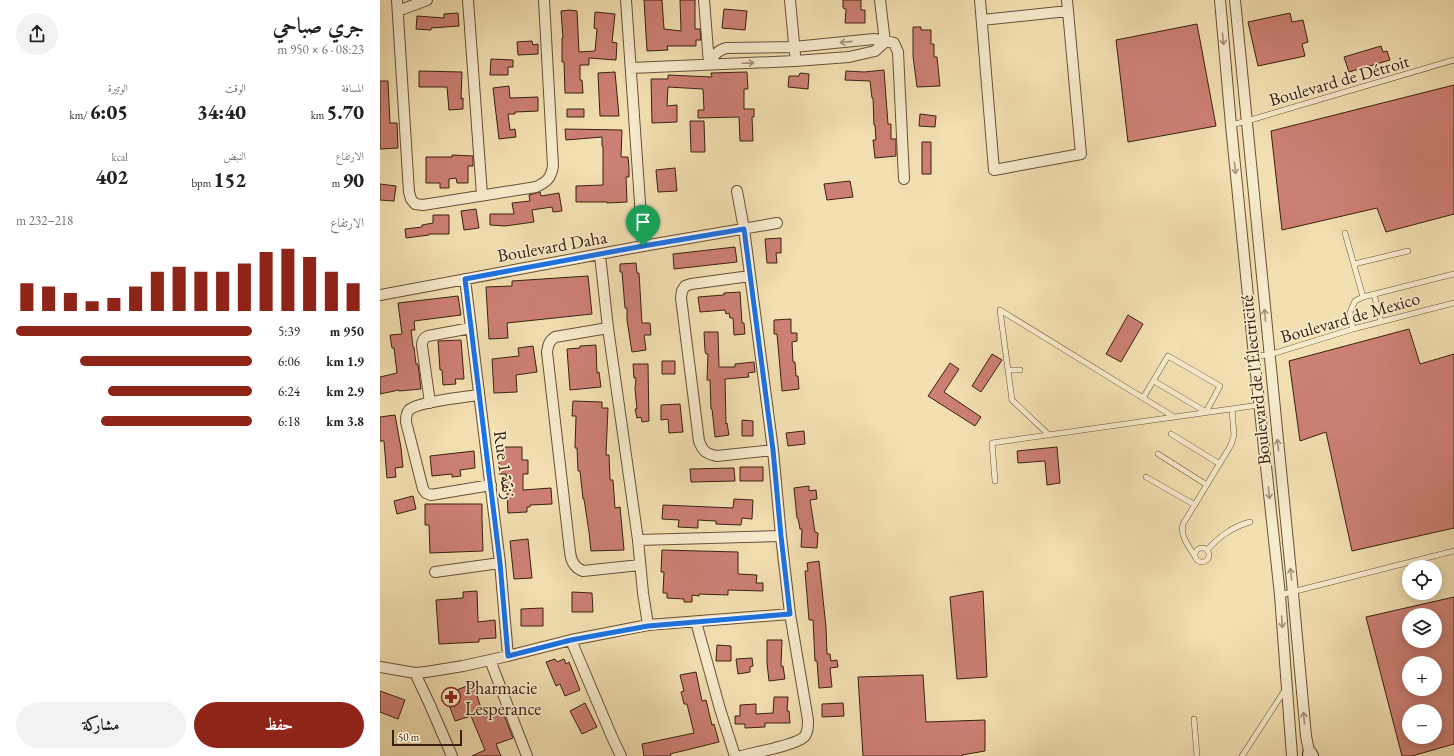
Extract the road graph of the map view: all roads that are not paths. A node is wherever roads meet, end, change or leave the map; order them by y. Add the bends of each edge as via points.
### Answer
1 (397, 0) edge
2 (427, 0) edge
3 (468, 0) edge
4 (544, 0) edge
5 (626, 0) edge
6 (704, 0) edge
7 (790, 0) edge
8 (880, 0) edge
9 (980, 0) edge
10 (1067, 0) edge
11 (1220, 0) edge
12 (1235, 0) edge
13 (398, 11) junction
14 (1068, 11) junction
15 (982, 20) junction
16 (885, 42) junction
17 (794, 47) junction
18 (1454, 60) edge
19 (796, 61) junction
20 (709, 64) junction
21 (631, 68) junction
22 (1247, 121) junction
23 (1231, 125) junction
24 (904, 179) dead end
25 (737, 191) dead end
26 (482, 195) junction
27 (777, 223) dead end
28 (744, 229) junction
29 (1345, 234) dead end
30 (643, 246) junction
31 (1408, 251) dead end
32 (600, 255) junction
33 (1354, 264) junction
34 (1454, 274) edge
35 (750, 276) junction
36 (465, 279) junction
37 (1374, 294) junction
38 (380, 295) edge
39 (1363, 297) junction
40 (1454, 303) edge
41 (1381, 322) junction
42 (470, 328) junction
43 (608, 328) junction
44 (1353, 329) junction
45 (1269, 355) junction
46 (1254, 356) junction
47 (1008, 370) junction
48 (1020, 370) dead end
49 (1154, 381) junction
50 (479, 394) junction
51 (1143, 398) junction
52 (430, 403) junction
53 (1260, 405) junction
54 (1232, 409) junction
55 (1206, 412) junction
56 (1174, 417) junction
57 (1171, 434) dead end
58 (1049, 435) junction
59 (773, 450) junction
60 (1158, 454) dead end
61 (1220, 464) junction
62 (1146, 477) dead end
63 (995, 481) dead end
64 (491, 485) junction
65 (1207, 485) junction
66 (1195, 505) junction
67 (1250, 522) dead end
68 (781, 536) junction
69 (638, 540) junction
70 (1207, 550) junction
71 (1454, 551) edge
72 (1194, 555) junction
73 (500, 563) junction
74 (640, 565) junction
75 (435, 572) dead end
76 (1293, 593) junction
77 (1280, 595) junction
78 (790, 614) junction
79 (696, 622) junction
80 (648, 626) junction
81 (571, 640) junction
82 (508, 656) junction
83 (490, 660) junction
84 (380, 667) edge
85 (415, 673) junction
86 (1287, 687) junction
87 (1194, 719) dead end
88 (1311, 755) edge
89 (452, 756) edge
90 (527, 756) edge
91 (621, 756) edge
92 (735, 756) edge
93 (741, 756) edge
94 (1197, 756) edge
95 (1242, 756) edge
96 (1292, 756) edge

1 - 13 street
2 - 13 street
3 - 26 street
4 - 26 street via 553,166 551,175 545,183 536,186
5 - 21 street
6 - 20 street
7 - 17 street
8 - 16 street
9 - 15 street
10 - 14 street
11 -> 23 street, Boulevard de l'Électricité
12 - 22 street, Boulevard de l'Électricité
13 - 26 street via 411,200 423,206
14 - 15 street
14 - 15 street via 1081,154 994,170
16 -> 17 street via 874,39
16 - 19 street via 875,51 863,55
16 - 24 street via 894,43 898,52
17 - 19 street
17 - 20 street via 726,48 715,54
18 - 22 lane, Boulevard de Détroit
20 -> 19 street
20 - 21 street
21 - 30 street
22 - 23 lane, Boulevard de Détroit
45 -> 22 street, Boulevard de l'Électricité
23 -> 46 street, Boulevard de l'Électricité
25 - 28 street
27 - 28 street, Boulevard Daha
28 - 30 street, Boulevard Daha
28 - 35 street
29 - 33 lane
30 - 32 street, Boulevard Daha
31 - 33 lane
32 - 36 street, Boulevard Daha
32 - 43 street
33 - 39 lane
34 - 37 lane
35 - 59 street
35 - 59 street via 691,284 685,286 682,291 699,441 703,450 709,455 717,456
36 - 38 street, Boulevard Daha
36 - 42 street, Rue 1 زنقة
37 - 39 lane
37 - 41 lane
39 - 44 lane via 1352,305 1350,312
40 - 41 lane, Boulevard de Mexico
41 - 44 lane, Boulevard de Mexico
42 - 50 street, Rue 1 زنقة
42 - 52 street via 428,336 422,341
43 - 69 street
43 - 74 street via 555,337 548,345 570,552 574,565 583,571
44 - 45 lane, Boulevard de Mexico
45 - 46 lane, Boulevard de Mexico
76 -> 45 street, Boulevard de l'Électricité
46 - 53 street, Boulevard de l'Électricité
47 - 48 lane
47 - 51 lane via 1000,310
47 - 58 lane via 1012,400
49 - 51 lane
49 - 55 lane
49 - 55 lane via 1168,356 1220,386
50 - 52 street
50 - 64 street, Rue 1 زنقة
51 - 56 lane
52 - 64 street via 414,407 406,416 423,489 431,495
53 - 54 lane
53 -> 77 street, Boulevard de l'Électricité
54 - 55 lane
54 - 61 lane via 1234,435
55 - 56 lane
56 - 58 lane
57 - 61 lane
58 - 63 lane via 992,443
59 - 68 street
60 - 65 lane
61 - 65 lane
62 - 66 lane
64 - 73 street, Rue 1 زنقة
65 - 66 lane
66 - 72 lane via 1183,524 1182,533
67 - 70 lane via 1228,531
68 - 69 street
68 - 78 street
69 - 74 street
70 - 72 lane via 1199,548
70 - 72 lane via 1209,557 1204,562 1198,561
71 - 76 lane
73 - 75 street
73 - 82 street, Rue 1 زنقة
74 - 80 street
76 - 77 lane
88 -> 76 street, Boulevard de l'Électricité via 1306,736
77 -> 86 street, Boulevard de l'Électricité
78 - 79 street
78 - 93 street via 808,720 807,732 797,741
79 - 80 street
79 - 92 street
80 - 81 street
81 - 82 street
81 - 91 street
82 - 83 street
83 - 85 street
83 - 90 street
84 - 85 street
85 - 89 street
86 - 95 lane
86 - 96 street, Boulevard de l'Électricité
87 - 94 lane

